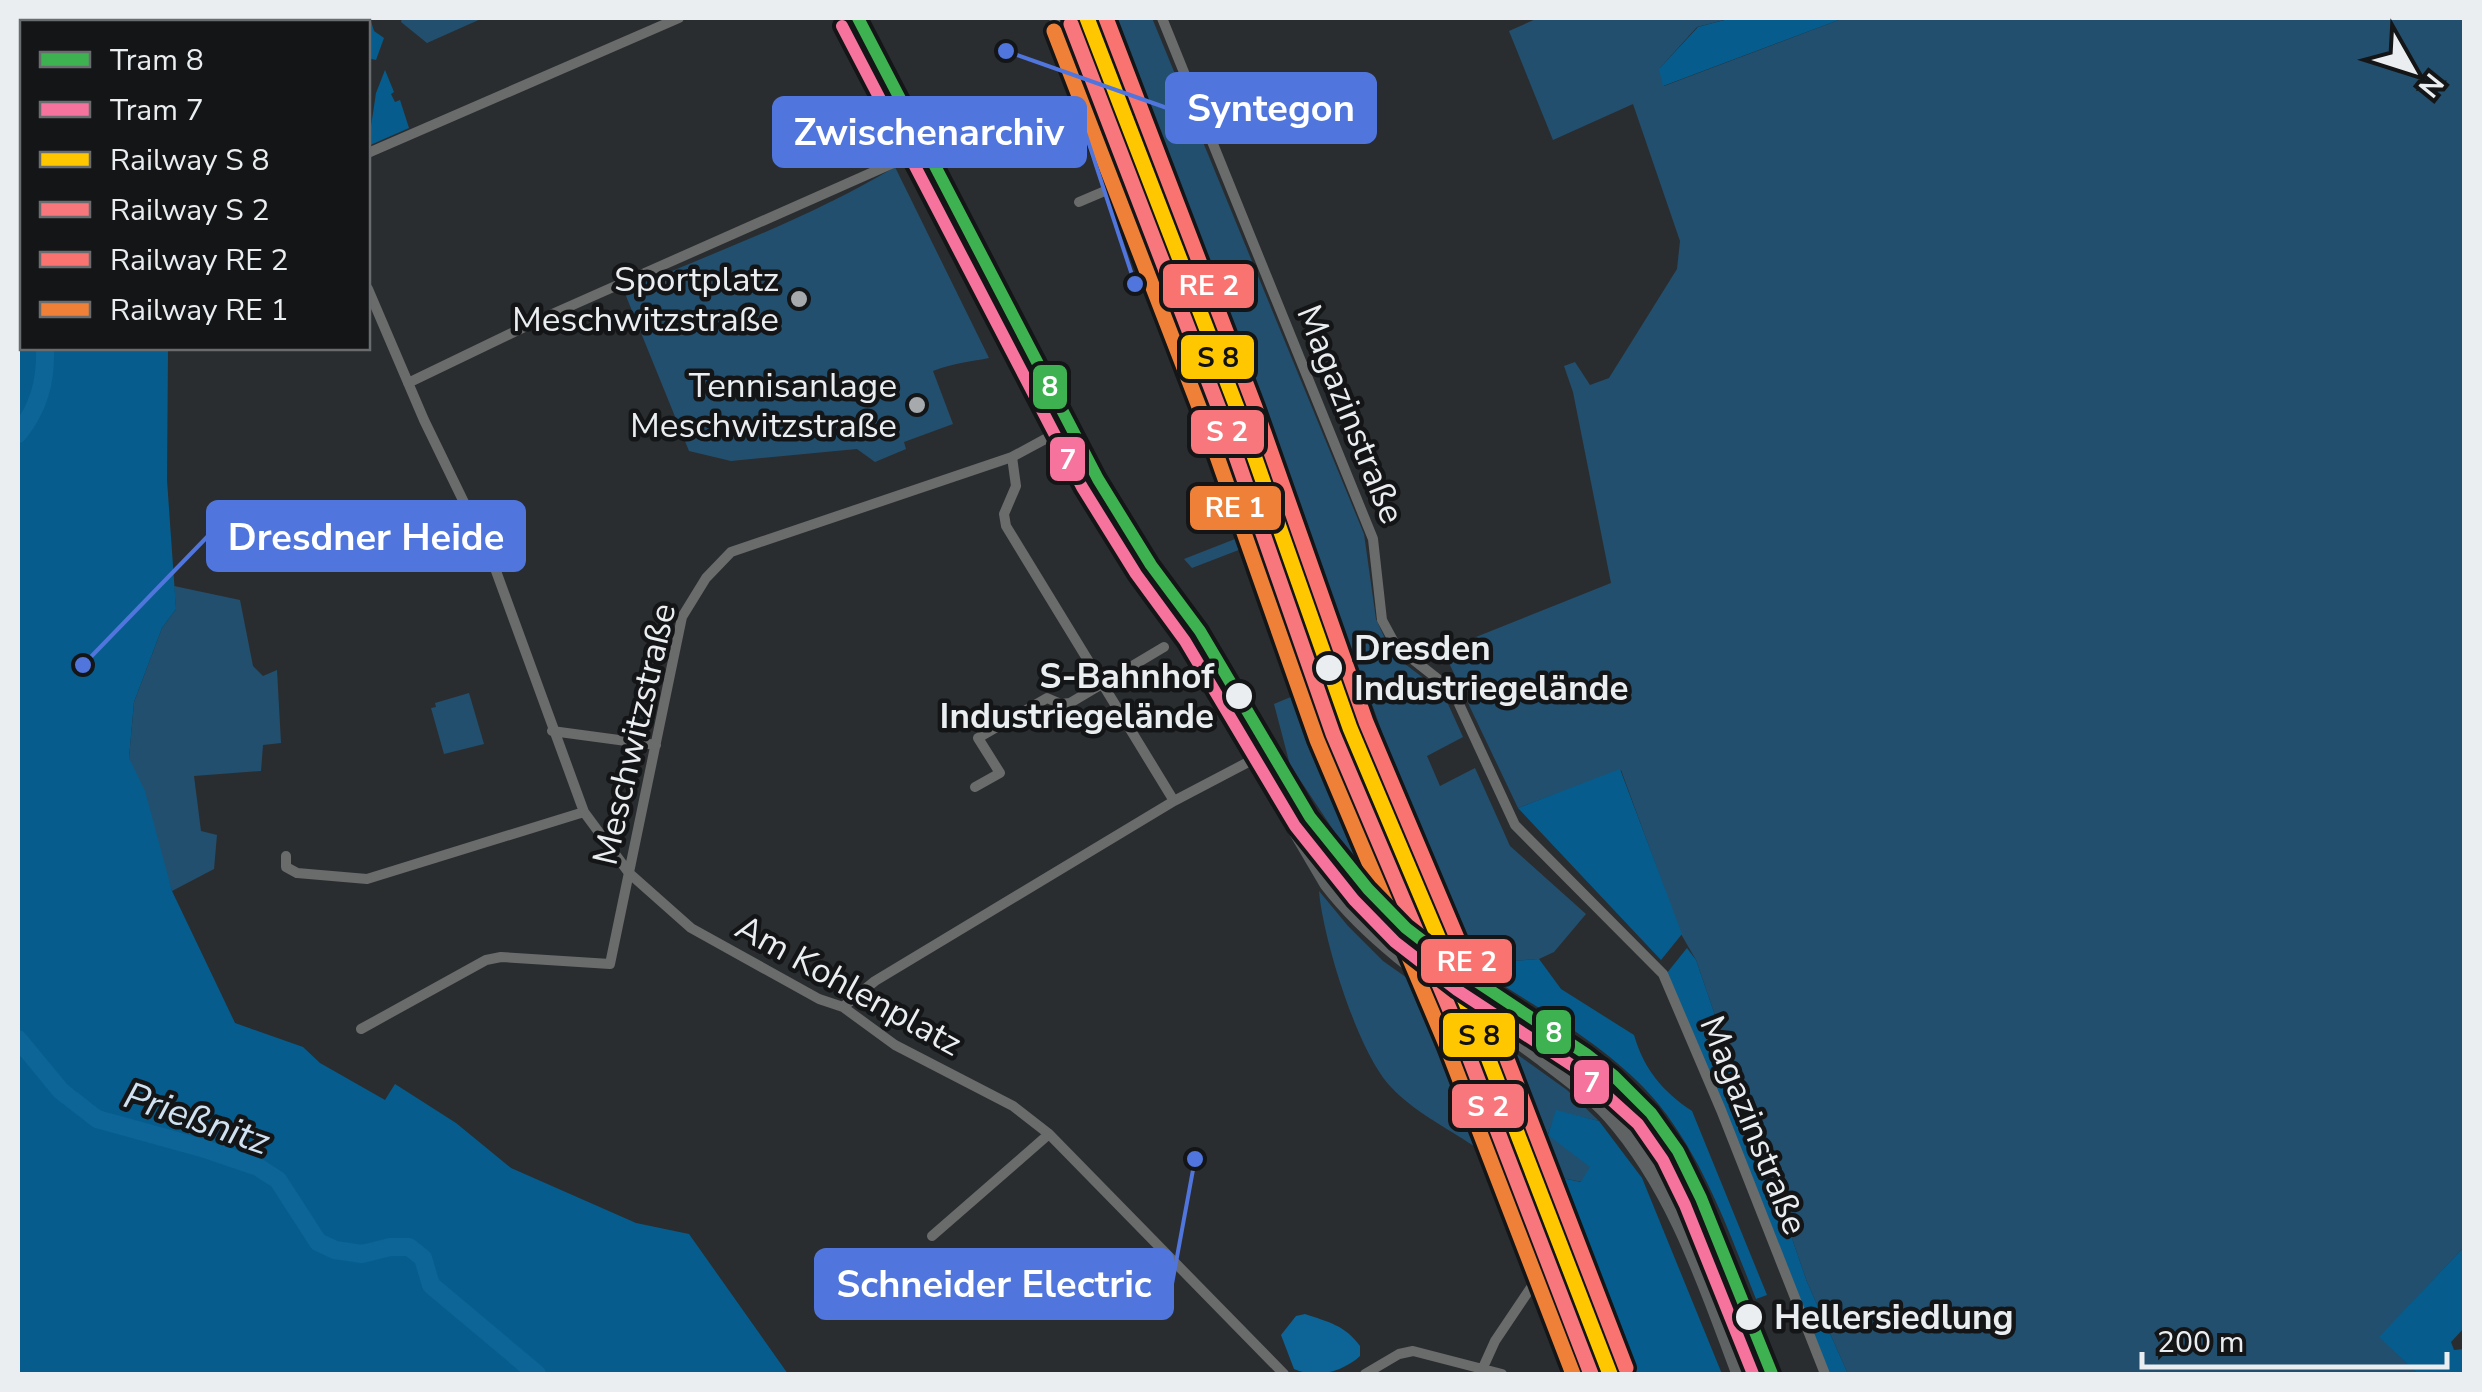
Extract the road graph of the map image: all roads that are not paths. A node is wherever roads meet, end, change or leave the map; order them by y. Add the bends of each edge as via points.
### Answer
1 (679, 18) edge
2 (846, 18) edge
3 (1054, 18) edge
4 (1162, 18) edge
5 (370, 152) edge
6 (916, 153) junction
7 (1119, 185) junction
8 (1079, 202) dead end
9 (370, 295) edge
10 (408, 383) junction
11 (1060, 431) junction
12 (1012, 457) junction
13 (1256, 537) dead end
14 (1164, 647) dead end
15 (1100, 684) junction
16 (552, 730) junction
17 (656, 745) junction
18 (1254, 759) junction
19 (976, 787) dead end
20 (1174, 801) junction
21 (584, 812) junction
22 (286, 856) dead end
23 (1312, 856) junction
24 (629, 873) junction
25 (843, 1007) junction
26 (361, 1030) dead end
27 (1049, 1134) junction
28 (932, 1236) dead end
29 (1382, 1363) junction
30 (1481, 1372) edge
31 (1284, 1374) edge
32 (1365, 1374) edge
33 (1390, 1374) edge
34 (1502, 1374) edge
35 (1570, 1374) edge
36 (1740, 1374) edge
37 (1755, 1374) edge
38 (1825, 1374) edge

1 - 5 street
2 - 6 main road
3 - 7 street
4 - 38 street, Magazinstraße via 1374,539 1382,620 1396,646 1453,691 1515,826 1663,974
6 - 10 street
6 - 11 main road
7 - 8 street
7 - 13 street
9 - 10 street, Am Kohlenplatz
10 - 16 street, Am Kohlenplatz via 492,560
11 - 12 street, Meschwitzstraße
11 - 18 main road
12 - 15 street via 1016,486 1006,526
12 - 17 street, Meschwitzstraße via 731,552 682,617
14 - 15 street
15 - 19 street via 1070,703 1046,698 978,738 1000,773
15 - 20 street
16 - 17 street
16 - 21 street, Am Kohlenplatz
17 - 24 street, Meschwitzstraße
18 - 20 street
18 - 23 main road
20 - 25 street via 874,981
21 - 22 street via 367,879 297,873 286,867
21 - 24 street, Am Kohlenplatz
23 - 36 main road via 1327,884 1397,958 1517,1040 1608,1114 1651,1169
23 - 37 main road via 1416,954 1619,1103 1682,1194
24 - 25 street, Am Kohlenplatz via 692,928
24 - 26 street, Meschwitzstraße via 610,964 486,960
25 - 27 street, Am Kohlenplatz via 895,1045 1013,1106
27 - 28 street
27 - 31 street, Am Kohlenplatz
29 - 30 street via 1413,1351
29 - 32 street
29 - 33 street
30 - 34 street
30 - 35 street via 1534,1284

